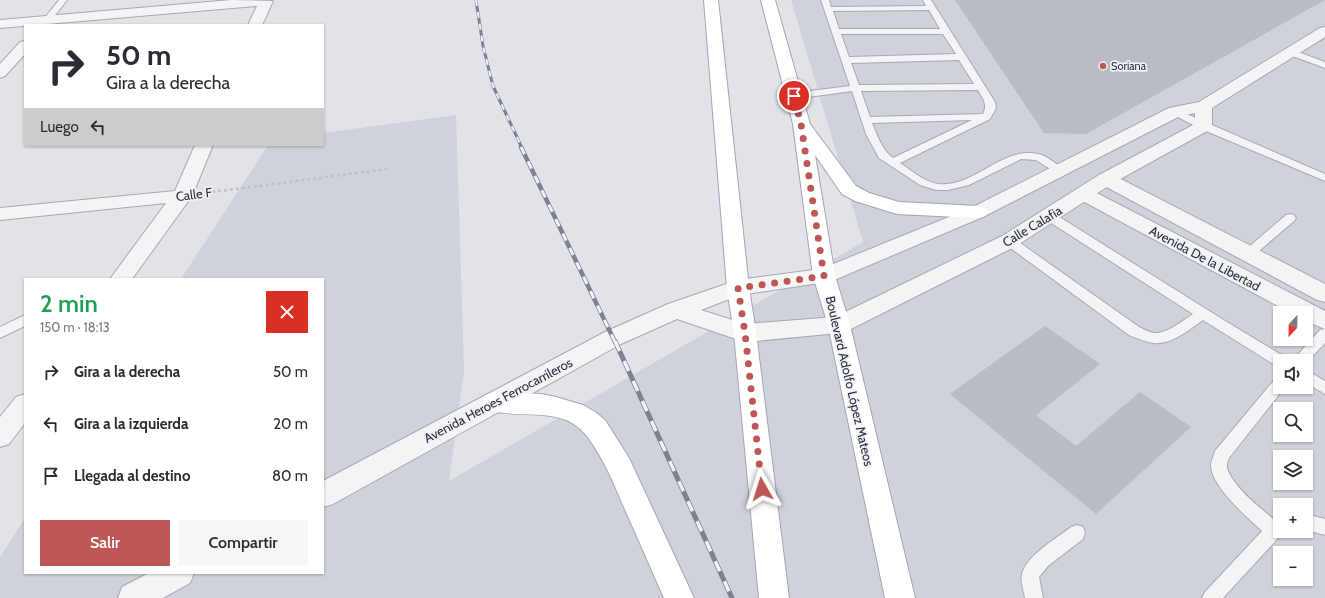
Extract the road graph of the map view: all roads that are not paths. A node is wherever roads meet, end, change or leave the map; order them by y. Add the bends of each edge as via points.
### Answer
1 (63, 0) edge
2 (711, 0) edge
3 (768, 0) edge
4 (266, 1) edge
5 (930, 4) edge
6 (827, 5) edge
7 (45, 23) edge
8 (0, 24) edge
9 (255, 24) edge
10 (946, 31) junction
11 (1325, 31) edge
12 (836, 32) junction
13 (24, 46) edge
14 (1290, 52) junction
15 (962, 57) junction
16 (846, 60) junction
17 (1325, 65) edge
18 (0, 73) edge
19 (981, 87) junction
20 (855, 88) junction
21 (794, 96) junction
22 (1204, 106) junction
23 (1175, 112) junction
24 (987, 117) junction
25 (866, 120) junction
26 (801, 124) junction
27 (1203, 126) junction
28 (204, 146) edge
29 (892, 163) junction
30 (1059, 170) junction
31 (1325, 178) edge
32 (1106, 179) junction
33 (1084, 194) junction
34 (182, 196) junction
35 (978, 212) junction
36 (0, 214) edge
37 (1049, 216) junction
38 (1290, 218) dead end
39 (1010, 241) junction
40 (1248, 254) junction
41 (824, 276) junction
42 (122, 278) edge
43 (738, 288) junction
44 (1325, 294) edge
45 (676, 310) junction
46 (1202, 314) junction
47 (24, 321) edge
48 (1325, 321) edge
49 (839, 325) junction
50 (0, 333) edge
51 (745, 333) junction
52 (1325, 334) edge
53 (1306, 354) edge
54 (1273, 357) edge
55 (1313, 380) edge
56 (1325, 388) edge
57 (1273, 392) edge
58 (494, 402) junction
59 (24, 405) edge
60 (0, 436) edge
61 (324, 494) edge
62 (1313, 524) edge
63 (1273, 526) edge
64 (1325, 527) edge
65 (1077, 533) dead end
66 (1273, 533) edge
67 (177, 574) edge
68 (133, 598) edge
69 (678, 598) edge
70 (774, 598) edge
71 (900, 598) edge
72 (1034, 598) edge
73 (1211, 598) edge

1 - 7 lane
2 - 43 main road
3 - 21 main road, Boulevard Adolfo López Mateos
4 - 7 street
4 - 9 street
5 - 6 lane
5 - 10 lane
6 - 12 lane
7 - 8 street
10 - 12 lane
10 - 15 lane
11 - 14 street
12 - 16 lane
13 - 18 street
14 - 17 lane
14 - 22 street
15 - 16 lane
15 - 19 lane
16 - 20 lane
19 - 20 lane
19 - 24 lane via 990,102 991,108
20 - 21 lane
20 - 25 lane
21 - 26 main road, Boulevard Adolfo López Mateos
22 - 23 street
22 - 27 street
23 - 27 lane
23 - 30 street
24 - 25 lane
24 - 29 lane
25 - 29 lane via 883,156
26 - 35 main road via 848,190 880,204 897,208
26 - 41 main road, Boulevard Adolfo López Mateos
27 - 31 lane
27 - 32 street, Calle Calafia
28 - 34 street
29 - 30 lane via 924,184 936,187 965,183 1019,156 1040,158
30 - 35 street
32 - 33 street, Calle Calafia
32 - 40 street, Avenida De la Libertad
33 - 37 street, Calle Calafia
33 - 48 street, Avenida De la Libertad
34 - 36 street, Calle F
34 - 42 street
35 - 41 street
37 - 39 street, Calle Calafia
37 - 46 lane
38 - 40 lane
39 - 46 lane via 1134,331 1149,337 1159,338 1182,328
39 - 49 street, Calle Calafia
40 - 44 street, Avenida De la Libertad
41 - 43 street, Avenida Heroes Ferrocarrileros
41 - 49 main road, Boulevard Adolfo López Mateos
43 - 45 street, Avenida Heroes Ferrocarrileros
43 - 51 main road
45 - 51 street
45 - 58 street, Avenida Heroes Ferrocarrileros via 613,338
46 - 54 lane
47 - 50 lane
49 - 51 street
49 - 71 main road, Boulevard Adolfo López Mateos
51 - 70 main road
52 - 53 lane
55 - 56 lane
57 - 63 lane via 1221,456 1219,466 1241,502
58 - 61 street, Avenida Heroes Ferrocarrileros
58 - 69 main road via 556,407 574,412 596,428 620,466
59 - 60 street
62 - 64 lane
65 - 72 lane via 1032,571 1030,575
66 - 73 lane
67 - 68 street

